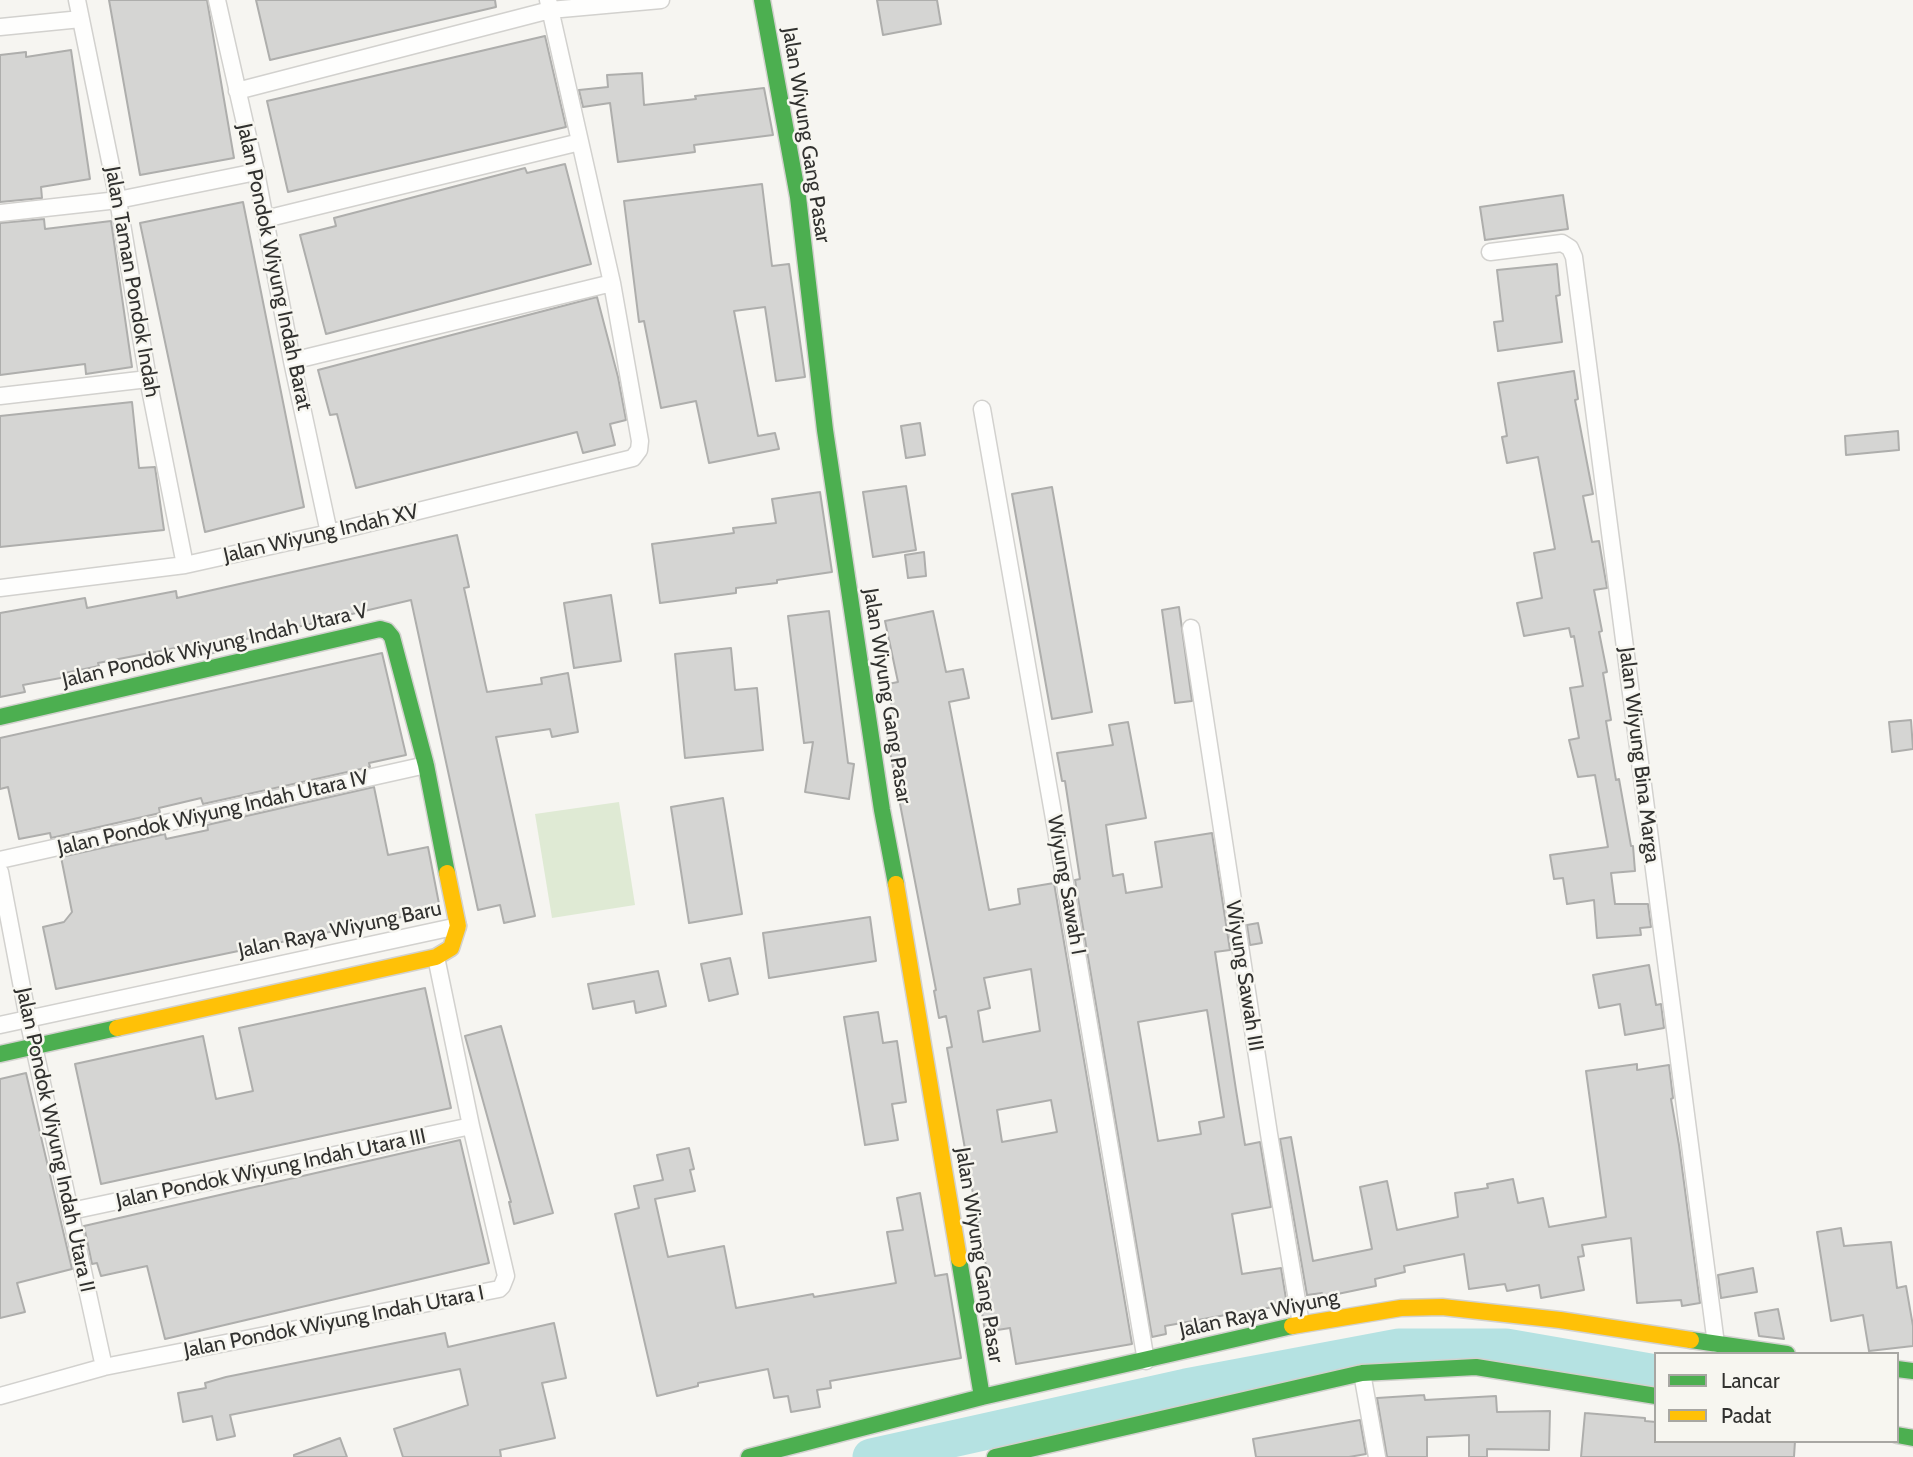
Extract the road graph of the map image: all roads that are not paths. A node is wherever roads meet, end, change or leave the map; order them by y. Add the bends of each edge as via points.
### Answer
1 (77, 0) edge
2 (217, 0) edge
3 (661, 0) edge
4 (762, 0) edge
5 (549, 5) edge
6 (81, 19) junction
7 (0, 27) edge
8 (237, 91) junction
9 (580, 142) junction
10 (256, 172) junction
11 (118, 200) junction
12 (0, 213) edge
13 (265, 219) junction
14 (1490, 252) dead end
15 (612, 283) junction
16 (292, 361) junction
17 (148, 379) junction
18 (0, 396) edge
19 (982, 409) dead end
20 (329, 533) junction
21 (185, 565) junction
22 (0, 587) edge
23 (1191, 628) dead end
24 (0, 718) edge
25 (426, 765) junction
26 (0, 860) edge
27 (0, 872) edge
28 (458, 926) junction
29 (436, 957) junction
30 (27, 1019) junction
31 (0, 1025) edge
32 (34, 1048) junction
33 (0, 1054) edge
34 (471, 1126) junction
35 (71, 1211) junction
36 (1301, 1324) junction
37 (1716, 1344) junction
38 (1773, 1352) edge
39 (1146, 1361) junction
40 (104, 1367) junction
41 (1362, 1373) junction
42 (0, 1396) edge
43 (1654, 1396) edge
44 (982, 1397) junction
45 (1073, 1438) junction
46 (794, 1452) edge
47 (749, 1457) edge
48 (995, 1457) edge
49 (1076, 1457) edge
50 (1377, 1457) edge

1 - 6 street, Jalan Taman Pondok Indah
2 - 8 street, Jalan Pondok Wiyung Indah Barat
3 - 5 street
4 - 44 street, Jalan Wiyung Gang Pasar via 797,197 825,430 882,810
5 - 8 street
5 - 9 street
6 - 7 street
6 - 11 street, Jalan Taman Pondok Indah
8 - 10 street, Jalan Pondok Wiyung Indah Barat
9 - 13 street
9 - 15 street
10 - 11 street
10 - 13 street, Jalan Pondok Wiyung Indah Barat
11 - 12 street
11 - 17 street, Jalan Taman Pondok Indah
13 - 16 street, Jalan Pondok Wiyung Indah Barat
14 - 37 street, Jalan Wiyung Bina Marga via 1562,243 1574,257
15 - 16 street
15 - 20 street, Jalan Wiyung Indah XV via 640,441 636,454 626,461
16 - 20 street, Jalan Pondok Wiyung Indah Barat
17 - 18 street
17 - 21 street, Jalan Taman Pondok Indah
19 - 39 street, Wiyung Sawah I
20 - 21 street, Jalan Wiyung Indah XV
21 - 22 street, Jalan Wiyung Indah XV
23 - 36 street, Wiyung Sawah III
24 - 25 street, Jalan Pondok Wiyung Indah Utara V via 383,629 392,637
25 - 26 street, Jalan Pondok Wiyung Indah Utara IV
25 - 28 street, Jalan Pondok Wiyung Indah Utara V
27 - 30 street, Jalan Pondok Wiyung Indah Utara II
28 - 29 street, Jalan Raya Wiyung Baru via 451,948
28 - 30 street, Jalan Raya Wiyung Baru
29 - 32 street
29 - 34 street, Jalan Pondok Wiyung Indah Utara I
30 - 31 street, Jalan Raya Wiyung Baru
30 - 32 street, Jalan Pondok Wiyung Indah Utara II
32 - 33 street
32 - 35 street, Jalan Pondok Wiyung Indah Utara II
34 - 35 street, Jalan Pondok Wiyung Indah Utara III
34 - 40 street, Jalan Pondok Wiyung Indah Utara I via 506,1276 499,1289
35 - 40 street, Jalan Pondok Wiyung Indah Utara II
36 - 37 street, Jalan Raya Wiyung via 1401,1308 1442,1307
36 - 39 street, Jalan Raya Wiyung
37 - 38 street, Jalan Raya Wiyung
39 - 44 street, Jalan Raya Wiyung
40 - 42 street, Jalan Pondok Wiyung Indah Utara I
41 - 43 street via 1476,1367
41 - 45 street
41 - 50 street
44 - 46 street, Jalan Raya Wiyung
45 - 48 street
45 - 49 street
46 - 47 street, Jalan Raya Wiyung

